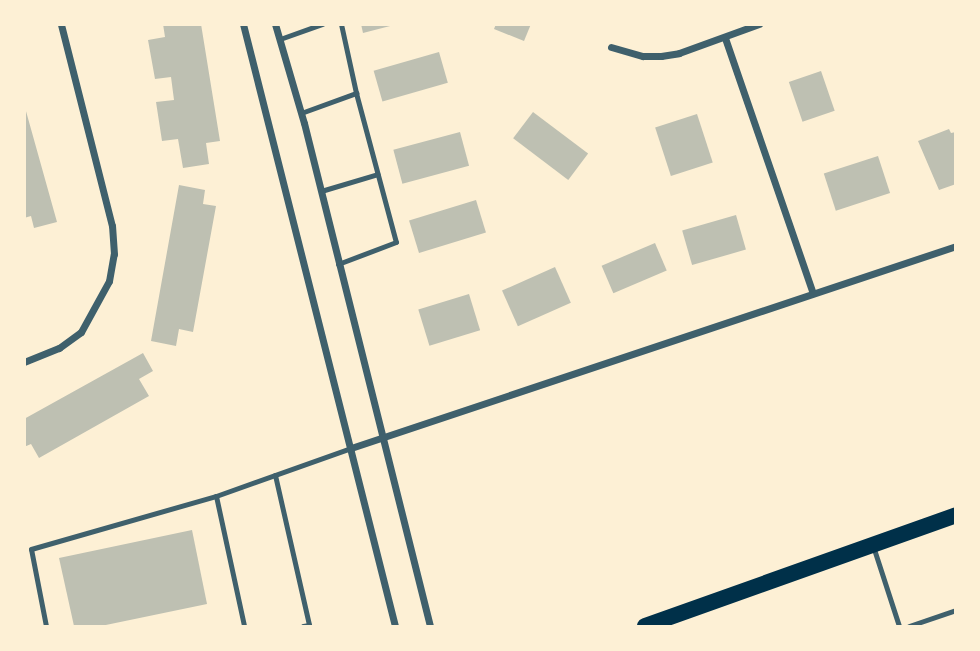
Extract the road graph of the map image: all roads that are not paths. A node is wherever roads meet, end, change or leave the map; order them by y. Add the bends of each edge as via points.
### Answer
1 (61, 24) edge
2 (243, 24) edge
3 (275, 24) edge
4 (322, 24) edge
5 (341, 24) edge
6 (759, 24) edge
7 (725, 38) junction
8 (280, 39) junction
9 (611, 47) dead end
10 (356, 93) junction
11 (301, 114) junction
12 (377, 174) junction
13 (321, 191) junction
14 (956, 246) edge
15 (338, 264) junction
16 (813, 293) junction
17 (24, 362) edge
18 (381, 435) junction
19 (351, 448) junction
20 (275, 475) junction
21 (216, 496) junction
22 (956, 515) edge
23 (872, 544) junction
24 (956, 610) edge
25 (46, 626) edge
26 (244, 626) edge
27 (303, 626) edge
28 (395, 626) edge
29 (430, 626) edge
30 (645, 626) edge
31 (899, 626) edge
32 (909, 626) edge

1 - 17 street via 112,226 114,254 109,281 81,332 59,348
2 - 19 street
3 - 8 street
4 - 8 lane
5 - 10 lane
6 - 7 street
7 - 9 street via 661,56
7 - 16 street
8 - 11 street
10 - 11 lane
10 - 12 lane
11 - 13 street
12 - 13 lane
12 - 15 lane via 396,242
13 - 15 street
14 - 16 street
15 - 18 street
16 - 18 street
18 - 19 street
18 - 29 street
19 - 20 lane
19 - 28 street
20 - 21 lane
20 - 27 lane via 309,625
21 - 25 lane via 31,549
21 - 26 lane
22 - 23 main road
23 - 30 main road
23 - 31 lane
24 - 32 lane

